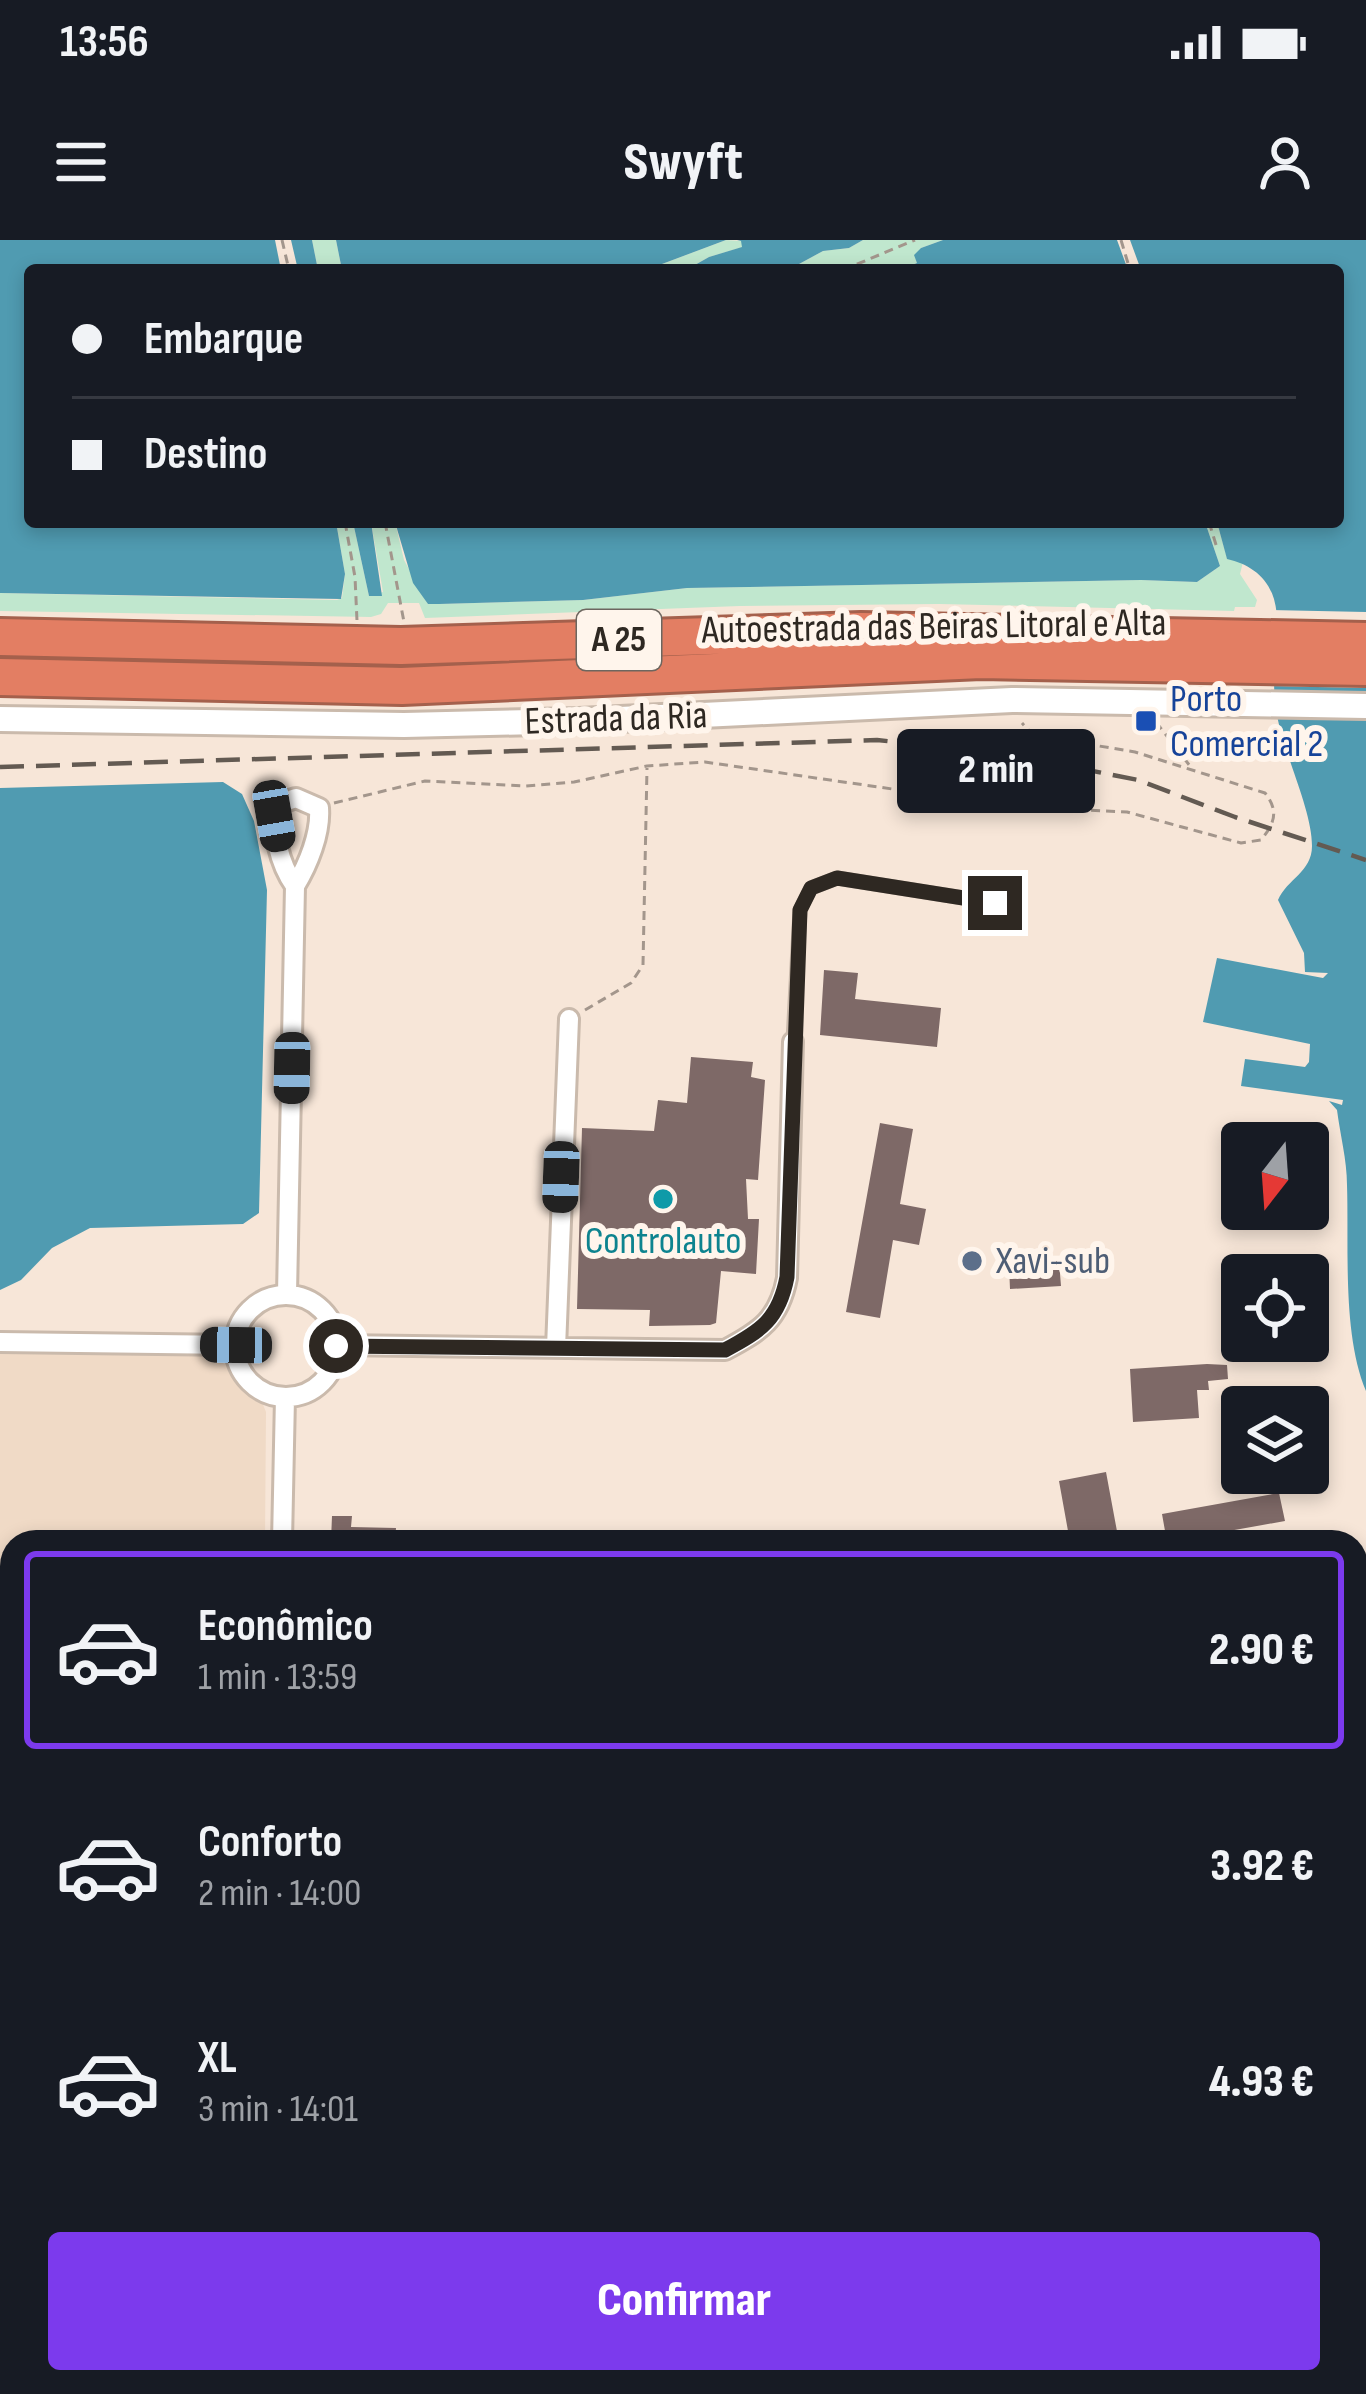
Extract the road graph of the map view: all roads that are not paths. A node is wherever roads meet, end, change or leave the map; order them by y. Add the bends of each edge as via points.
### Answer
1 (0, 637) edge
2 (1366, 641) edge
3 (1237, 651) junction
4 (1366, 667) edge
5 (0, 677) edge
6 (1366, 706) edge
7 (0, 718) edge
8 (295, 886) junction
9 (995, 903) dead end
10 (569, 1019) road end
11 (793, 1042) joint
12 (287, 1294) junction
13 (0, 1342) edge
14 (236, 1345) junction
15 (336, 1346) junction
16 (556, 1348) junction
17 (285, 1397) junction
18 (284, 1530) edge

1 - 3 highway, Autoestrada das Beiras Litoral e Alta / A 25 via 401,646 861,632
2 - 3 highway, Autoestrada das Beiras Litoral e Alta / A 25
3 - 4 highway, Autoestrada das Beiras Litoral e Alta / A 25
3 - 5 highway, Autoestrada das Beiras Litoral e Alta / A 25 via 402,686
6 - 7 street, Estrada da Ria via 1012,700 426,725
8 - 8 street via 320,819 319,808 296,798 278,804 274,816 283,869
8 - 12 street
9 - 11 lane via 837,878 811,888 800,910
10 - 16 street
11 - 16 street via 782,1305 757,1334 725,1350
12 - 14 street via 246,1312
12 - 15 street via 327,1315
13 - 14 street
14 - 17 street via 245,1376
15 - 16 street
15 - 17 street via 326,1379
17 - 18 street

